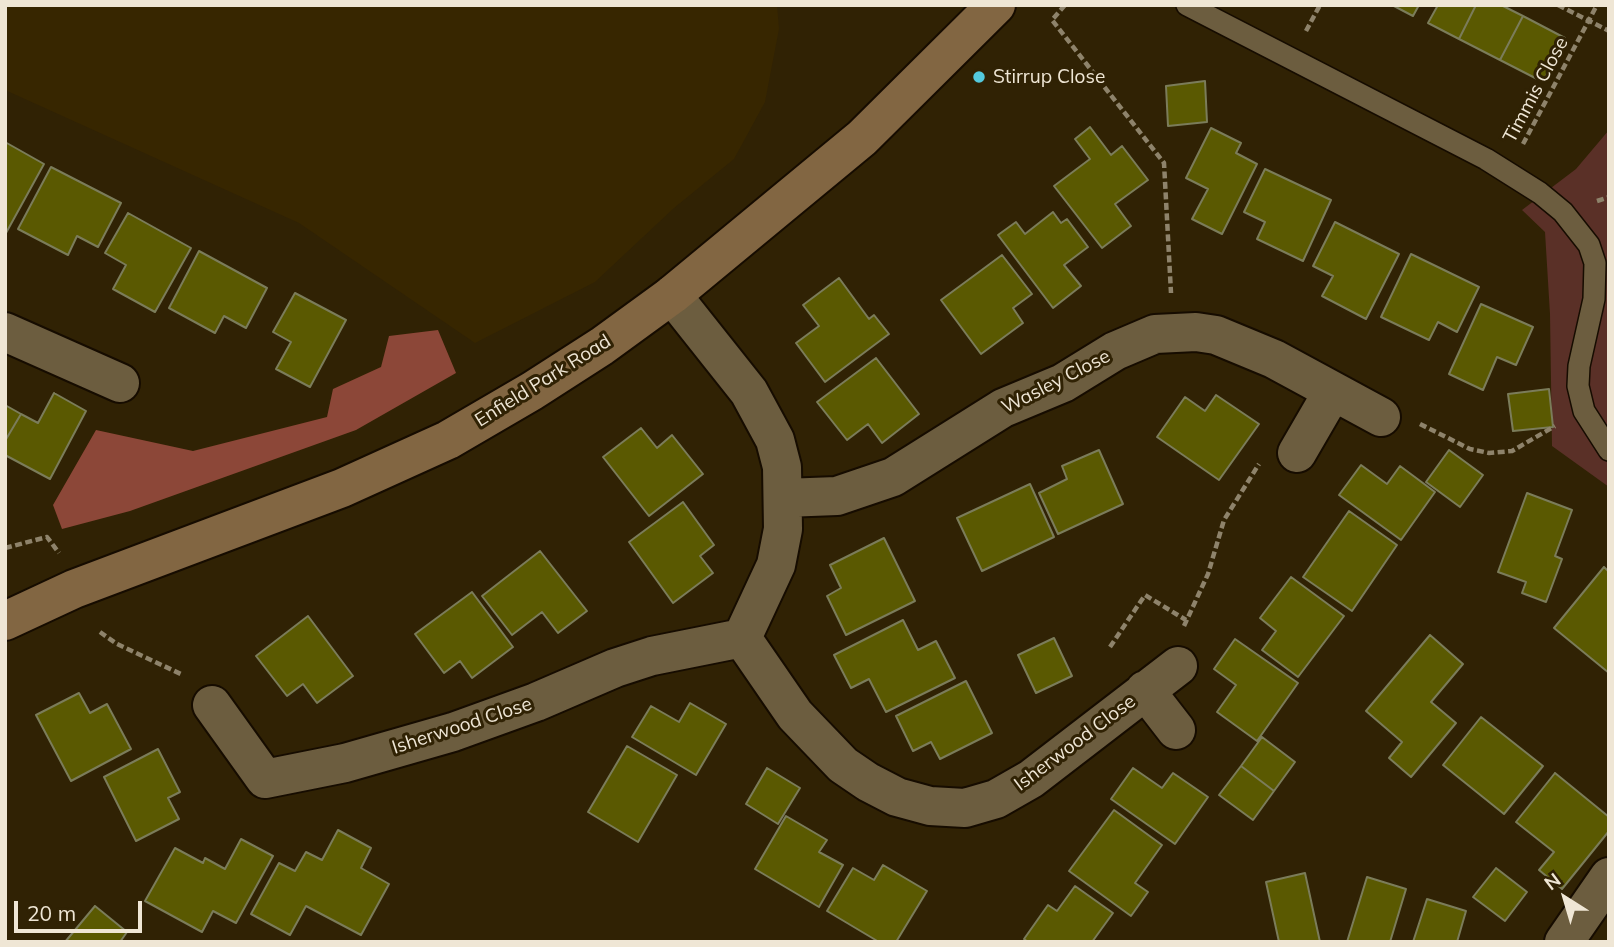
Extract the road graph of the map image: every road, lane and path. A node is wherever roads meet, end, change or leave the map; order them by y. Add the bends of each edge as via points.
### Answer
1 (996, 5) edge
2 (1065, 5) edge
3 (1187, 5) edge
4 (1558, 5) edge
5 (1597, 5) edge
6 (1588, 21) junction
7 (1609, 31) edge
8 (1508, 173) junction
9 (672, 295) junction
10 (5, 332) edge
11 (1174, 332) junction
12 (120, 383) dead end
13 (1333, 391) junction
14 (1584, 411) junction
15 (1381, 417) joint
16 (1609, 450) edge
17 (1297, 453) joint
18 (784, 498) junction
19 (5, 548) edge
20 (59, 554) dead end
21 (1186, 620) junction
22 (5, 621) edge
23 (100, 632) dead end
24 (742, 638) junction
25 (1110, 647) dead end
26 (1178, 666) joint
27 (1145, 690) junction
28 (212, 705) joint
29 (1176, 730) dead end
30 (1609, 877) edge
31 (1564, 942) edge

1 - 9 street, Enfield Park Road via 862,138
2 - 11 path via 1052,19 1164,163
3 - 8 lane
4 - 6 path, Timmis Close
5 - 6 path, Timmis Close
6 - 7 path, Timmis Close
6 - 8 path, Timmis Close
8 - 14 lane via 1563,212 1589,245 1595,263 1594,299 1578,366
9 - 18 street via 763,415 782,467
9 - 22 street, Enfield Park Road via 602,346 448,440 342,488 74,589
10 - 12 street
11 - 13 street, Wasley Close via 1216,335
11 - 18 street, Wasley Close via 1137,340 1063,383 1003,408 931,456 882,481 838,496
13 - 15 street, Wasley Close
13 - 17 street
14 - 15 path via 1524,446 1500,453 1470,449 1423,425
14 - 16 lane
17 - 21 path via 1280,451 1260,461 1224,520 1208,574
18 - 24 street via 776,565
19 - 20 path via 47,537
21 - 25 path via 1145,595
21 - 26 path via 1172,650
23 - 28 path via 196,681
24 - 27 street, Isherwood Close via 795,715 843,765 897,797 930,806 965,808 996,799 1031,779
24 - 28 street, Isherwood Close via 652,656 453,732 345,763 265,779
26 - 27 street, Isherwood Close
27 - 29 street, Isherwood Close
30 - 31 street

